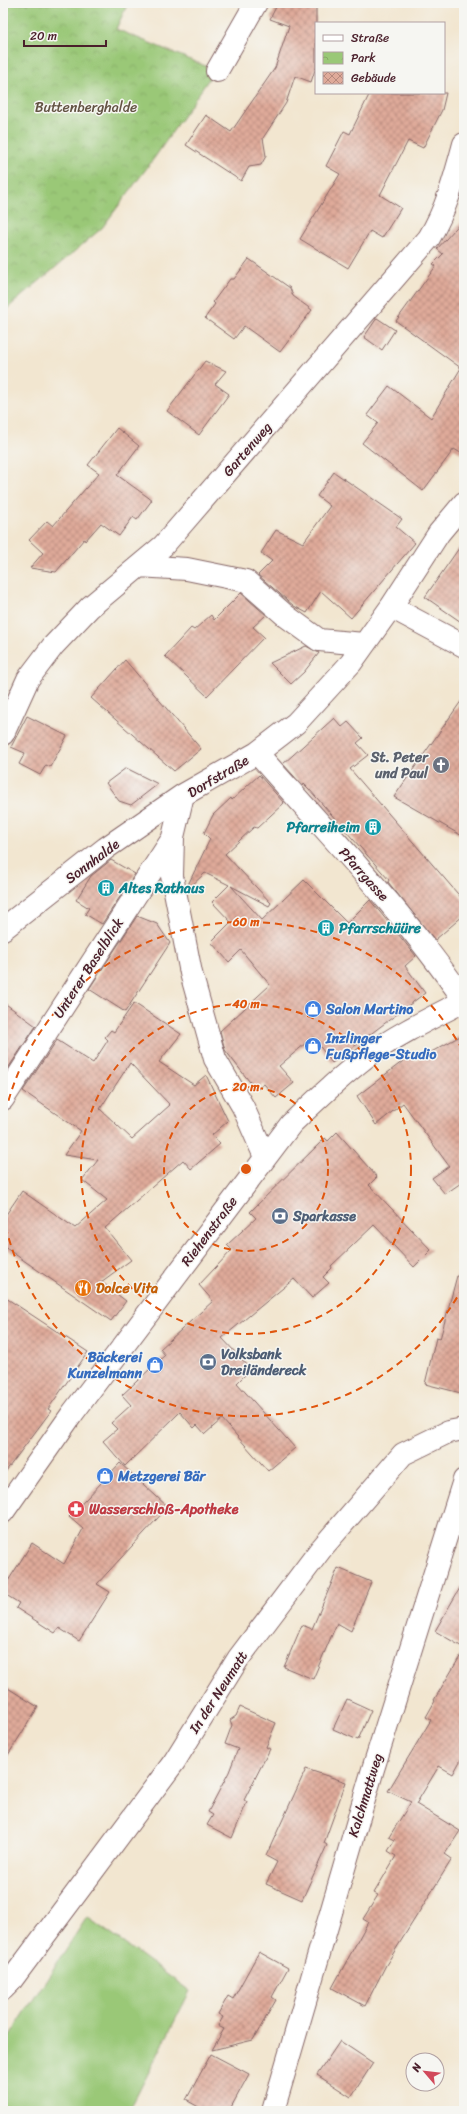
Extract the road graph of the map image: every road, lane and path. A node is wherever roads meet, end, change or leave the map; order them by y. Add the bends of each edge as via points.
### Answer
1 (256, 3) edge
2 (217, 71) dead end
3 (464, 144) edge
4 (464, 504) edge
5 (139, 566) junction
6 (391, 607) junction
7 (364, 644) junction
8 (464, 646) edge
9 (3, 734) edge
10 (257, 753) junction
11 (183, 795) junction
12 (173, 837) junction
13 (3, 929) edge
14 (464, 1000) edge
15 (3, 1099) edge
16 (265, 1157) junction
17 (464, 1429) edge
18 (464, 1480) edge
19 (3, 1512) edge
20 (3, 1989) edge
21 (273, 2111) edge

1 - 2 street
3 - 5 street, Gartenweg via 453,186 441,218 429,238 163,546
4 - 6 street, Dorfstraße via 439,533
5 - 7 street via 187,569 246,581 286,616 319,640
5 - 9 street, Gartenweg via 90,607 53,646 28,679
6 - 7 street, Dorfstraße
6 - 8 street
7 - 10 street, Dorfstraße via 351,663 296,724
10 - 11 street, Dorfstraße
10 - 14 street, Pfarrgasse via 399,913 434,956
11 - 12 street, Dorfstraße
11 - 13 street, Sonnhalde via 106,848
12 - 15 street, Unterer Baselblick
12 - 16 street, Dorfstraße via 172,876 191,973 215,1059 243,1107
14 - 16 street, Riehenstraße via 367,1056 291,1124
16 - 19 street, Riehenstraße via 72,1414
17 - 20 street, In der Neumatt via 448,1432 403,1454 321,1549 238,1658 174,1762
18 - 21 street, Kalchmattweg via 373,1769

